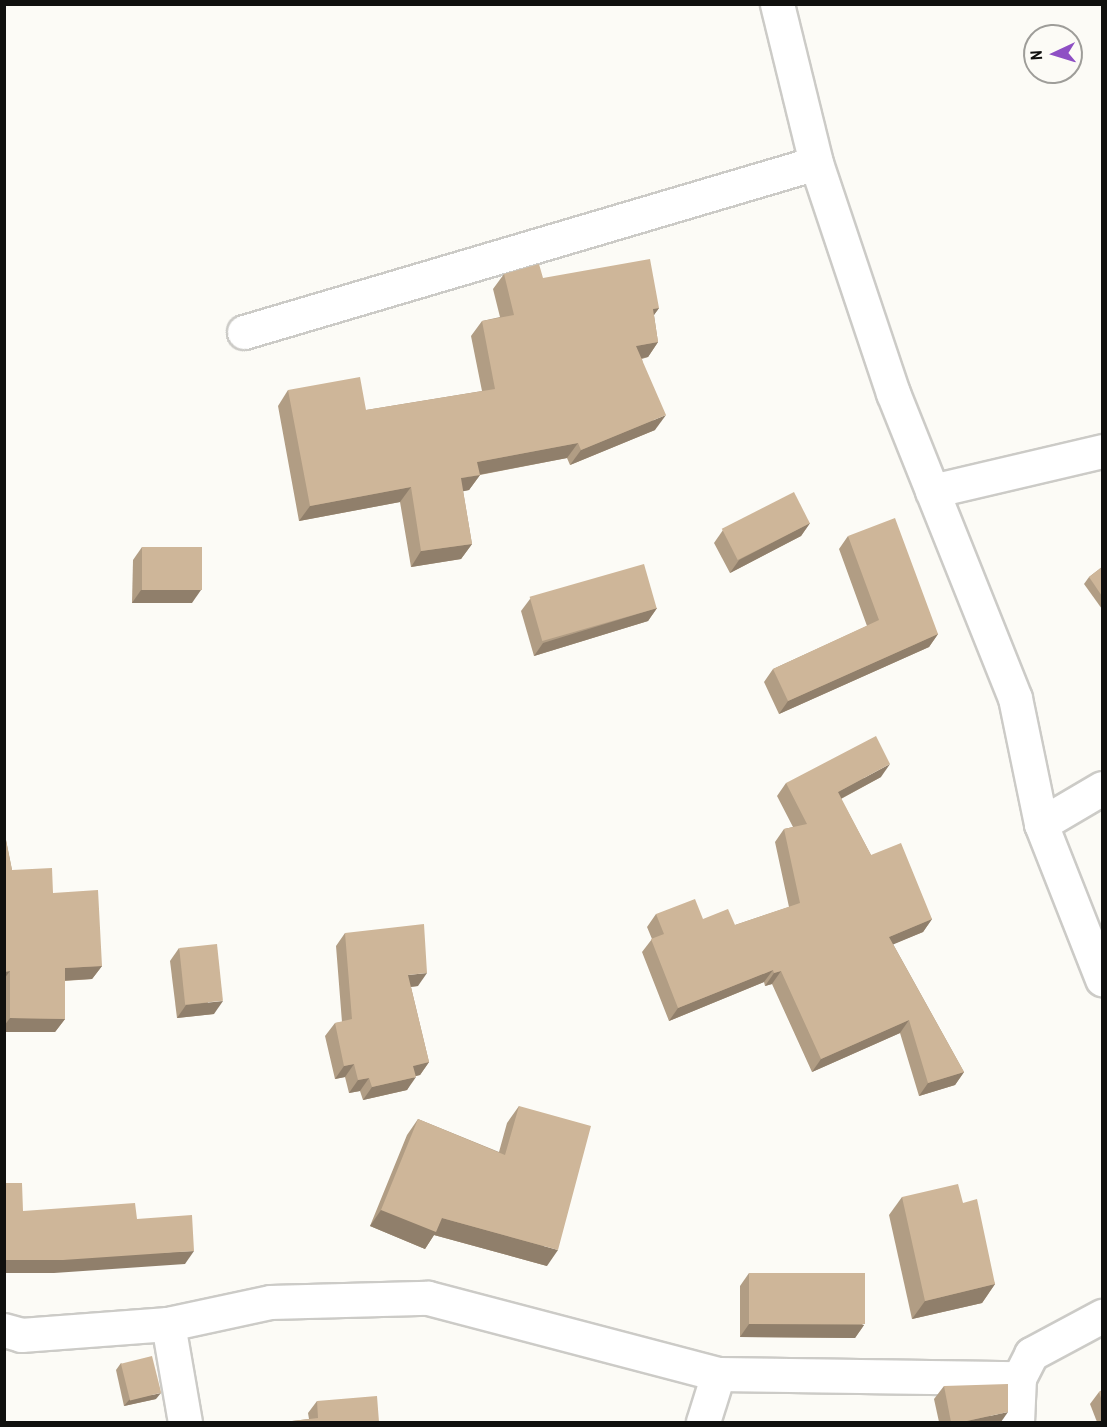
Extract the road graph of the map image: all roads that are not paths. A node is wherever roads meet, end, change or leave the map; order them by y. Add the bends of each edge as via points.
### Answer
1 (777, 4) edge
2 (816, 163) junction
3 (244, 332) dead end
4 (1102, 451) edge
5 (932, 491) junction
6 (1102, 788) edge
7 (1041, 824) junction
8 (1102, 979) edge
9 (1102, 1316) edge
10 (168, 1324) junction
11 (4, 1330) edge
12 (718, 1374) junction
13 (1019, 1378) junction
14 (185, 1422) edge
15 (703, 1422) edge
16 (1017, 1422) edge

1 - 2 street
2 - 3 street
2 - 5 street via 893,393
4 - 5 street
5 - 7 street via 1014,698
6 - 7 street
7 - 8 street
9 - 13 street via 1031,1354
10 - 11 street via 21,1335
10 - 12 street via 270,1302 428,1298
10 - 14 street
12 - 13 street
12 - 15 street
13 - 16 street

